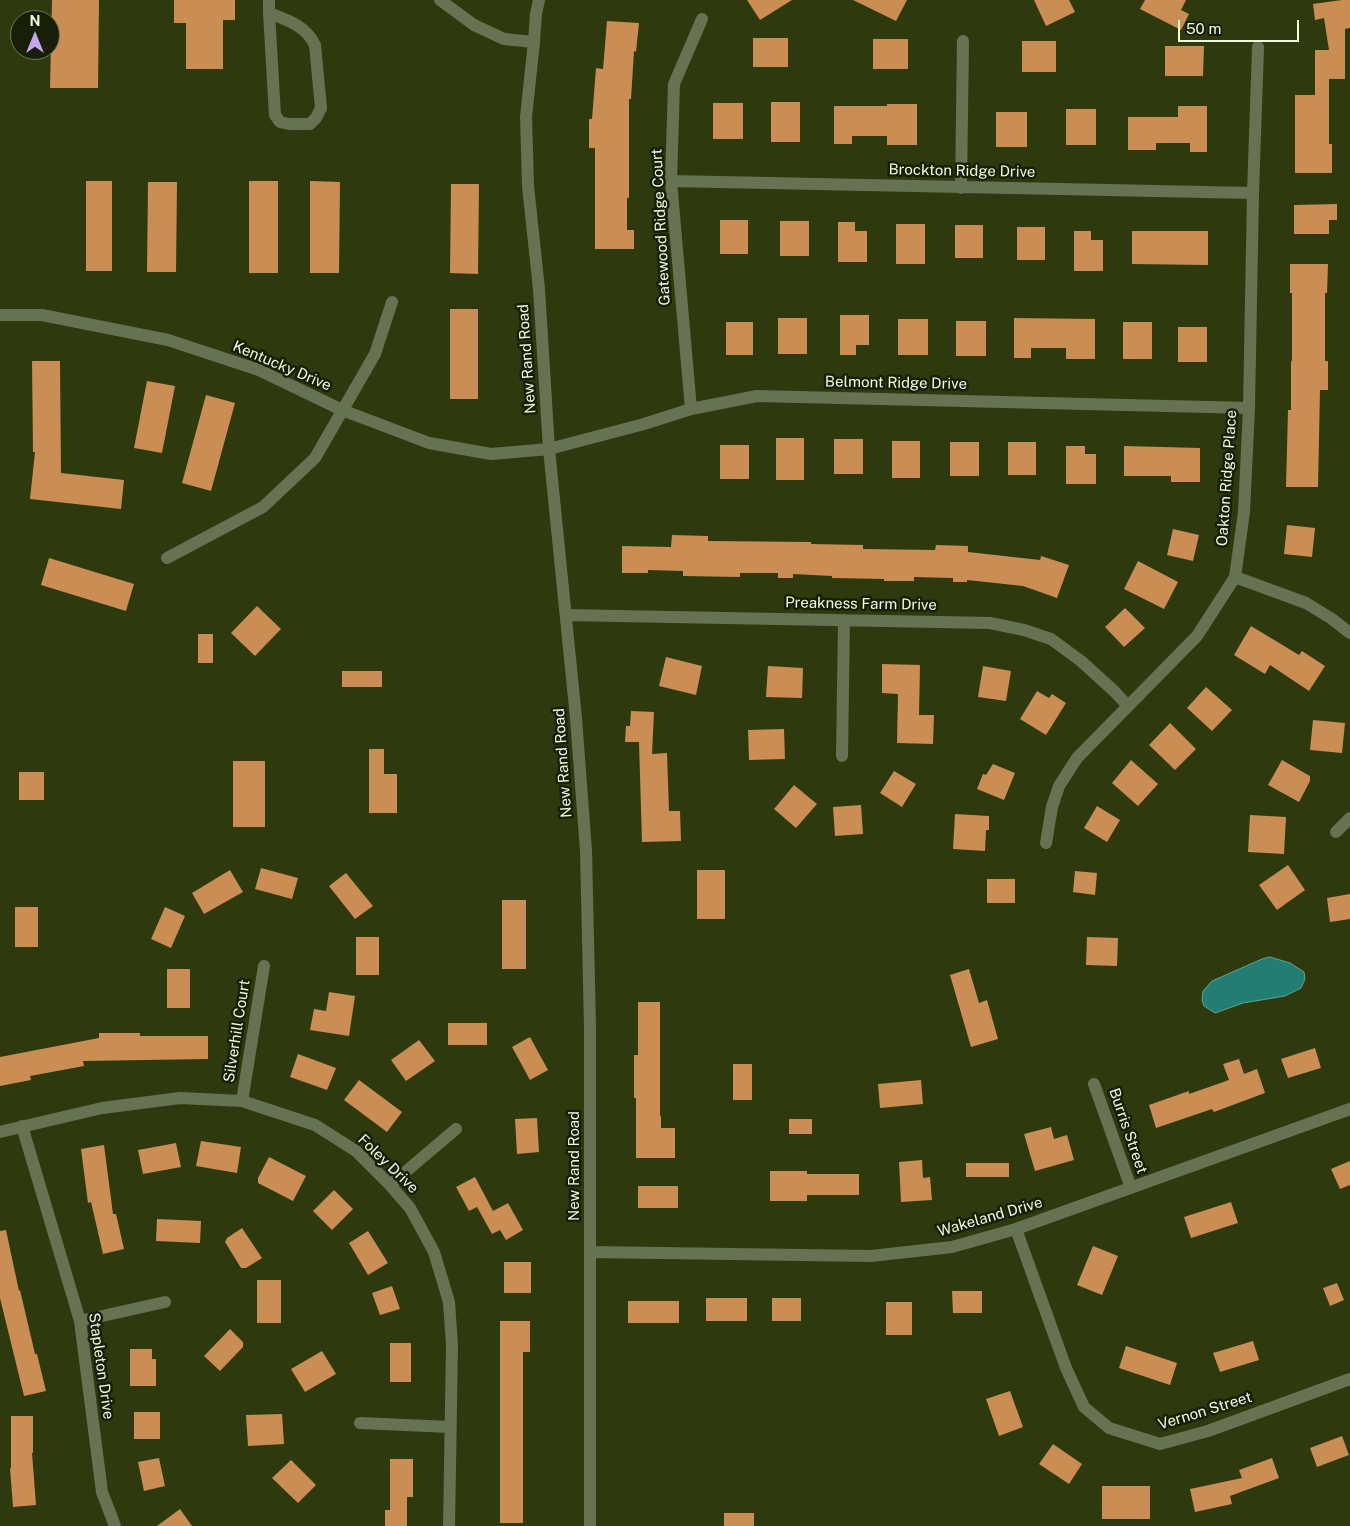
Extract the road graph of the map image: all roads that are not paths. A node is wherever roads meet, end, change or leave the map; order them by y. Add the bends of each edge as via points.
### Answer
1 (440, 0) edge
2 (539, 0) edge
3 (269, 6) edge
4 (702, 19) dead end
5 (963, 41) dead end
6 (534, 42) junction
7 (1258, 47) dead end
8 (671, 181) junction
9 (961, 188) junction
10 (1253, 193) junction
11 (392, 302) dead end
12 (0, 315) edge
13 (1249, 408) junction
14 (691, 409) junction
15 (342, 410) junction
16 (549, 449) junction
17 (167, 558) dead end
18 (1235, 577) junction
19 (566, 614) junction
20 (844, 620) junction
21 (1350, 633) edge
22 (1128, 706) junction
23 (842, 756) dead end
24 (1350, 818) edge
25 (1336, 832) dead end
26 (1046, 843) dead end
27 (264, 966) dead end
28 (1094, 1084) dead end
29 (242, 1101) junction
30 (1350, 1110) edge
31 (22, 1126) junction
32 (456, 1130) dead end
33 (0, 1132) edge
34 (390, 1185) junction
35 (1131, 1188) junction
36 (1016, 1229) junction
37 (590, 1252) junction
38 (165, 1302) dead end
39 (80, 1322) junction
40 (1350, 1379) edge
41 (360, 1423) dead end
42 (450, 1427) junction
43 (115, 1526) edge
44 (449, 1526) edge
45 (590, 1526) edge

1 - 6 street via 474,25 504,39
2 - 6 street, New Rand Road
3 - 3 street via 275,115 280,122 310,124 321,108 315,45 298,24
4 - 8 street, Gatewood Ridge Court via 674,84
5 - 9 street
6 - 16 street, New Rand Road via 526,117 528,186 539,289
7 - 10 street, Oakton Ridge Place
8 - 9 street, Brockton Ridge Drive
8 - 14 street, Gatewood Ridge Court
9 - 10 street, Brockton Ridge Drive
10 - 13 street, Oakton Ridge Place
11 - 15 street via 375,354
12 - 15 street, Kentucky Drive via 42,315 168,340 259,370
13 - 14 street, Belmont Ridge Drive via 757,396
13 - 18 street, Oakton Ridge Place via 1244,512
14 - 16 street, Belmont Ridge Drive
15 - 16 street, Kentucky Drive via 429,443 491,454
15 - 17 street via 315,458 263,507
16 - 19 street, New Rand Road
18 - 21 street via 1306,603
18 - 22 street, Oakton Ridge Place via 1197,636
19 - 20 street, Preakness Farm Drive
19 - 37 street, New Rand Road via 586,851
20 - 22 street, Preakness Farm Drive via 990,623 1024,630 1051,639 1087,667
20 - 23 street
22 - 26 street, Oakton Ridge Place via 1078,758 1059,786
24 - 25 street
27 - 29 street, Silverhill Court
28 - 35 street, Burris Street
29 - 31 street, Foley Drive via 180,1098 102,1108
29 - 34 street, Foley Drive via 315,1125 356,1151
30 - 35 street, Wakeland Drive
31 - 33 street, Foley Drive
31 - 39 street, Stapleton Drive
32 - 34 street
34 - 42 street, Foley Drive via 410,1208 434,1252 449,1302 452,1345
35 - 36 street, Wakeland Drive
36 - 37 street, Wakeland Drive via 952,1247 871,1256
36 - 40 street, Vernon Street via 1076,1392 1084,1407 1109,1428 1160,1444 1208,1431
37 - 45 street, New Rand Road
38 - 39 street
39 - 43 street, Stapleton Drive via 102,1492
41 - 42 street
42 - 44 street, Foley Drive

